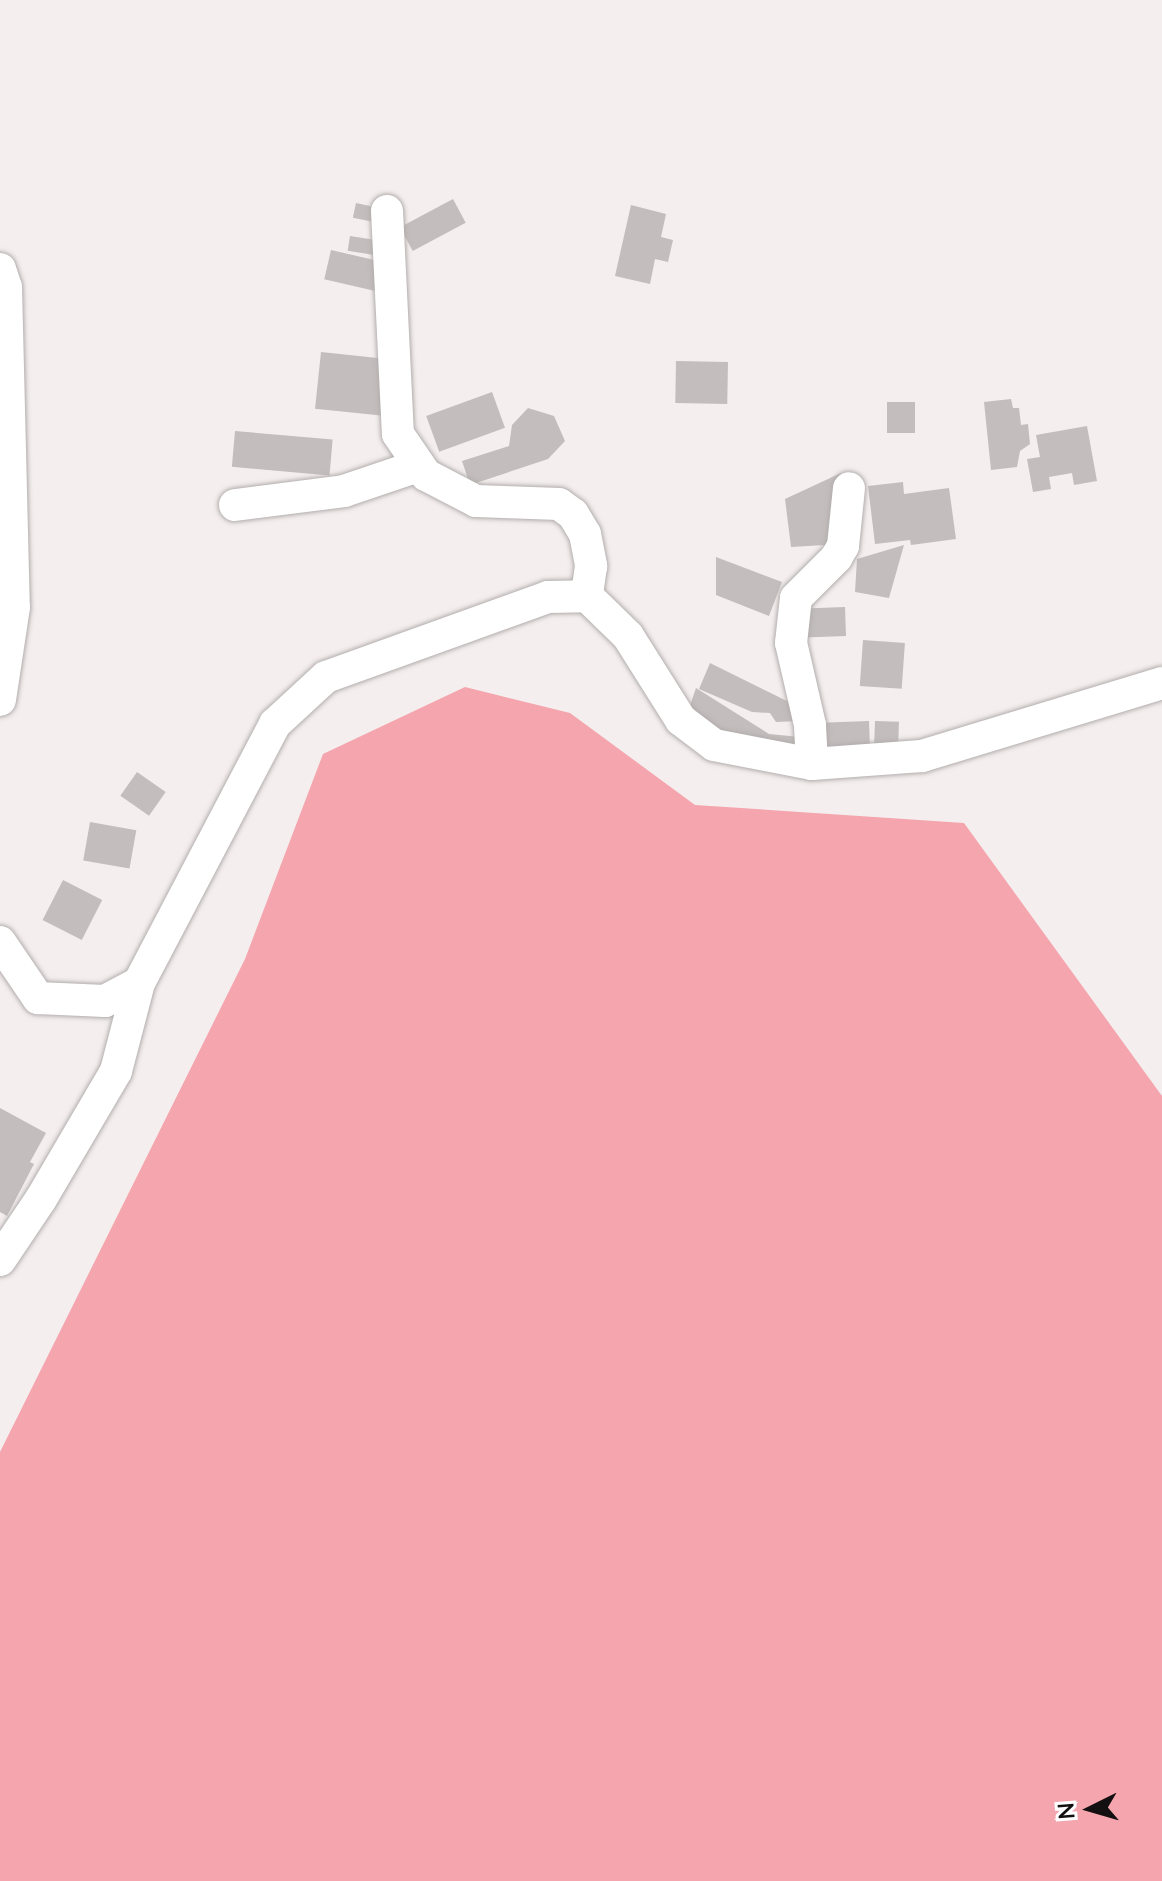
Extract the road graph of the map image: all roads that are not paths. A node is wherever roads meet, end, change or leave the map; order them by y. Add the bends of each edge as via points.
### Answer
1 (387, 211) dead end
2 (0, 269) edge
3 (418, 466) junction
4 (849, 488) dead end
5 (235, 505) dead end
6 (587, 596) junction
7 (1162, 683) edge
8 (0, 700) edge
9 (812, 764) junction
10 (0, 942) edge
11 (139, 983) junction
12 (0, 1260) edge

1 - 3 street via 398,434
2 - 8 street via 6,287 14,607
3 - 5 street via 344,491
3 - 6 street via 476,501 559,504 573,514 585,534 591,566
4 - 9 street via 843,546 796,598 791,643 810,725
6 - 9 street via 628,636 681,720 714,745
6 - 11 street via 548,597 326,677 275,724
7 - 9 street via 922,756
10 - 11 street via 38,998 105,1001
11 - 12 street via 116,1071

